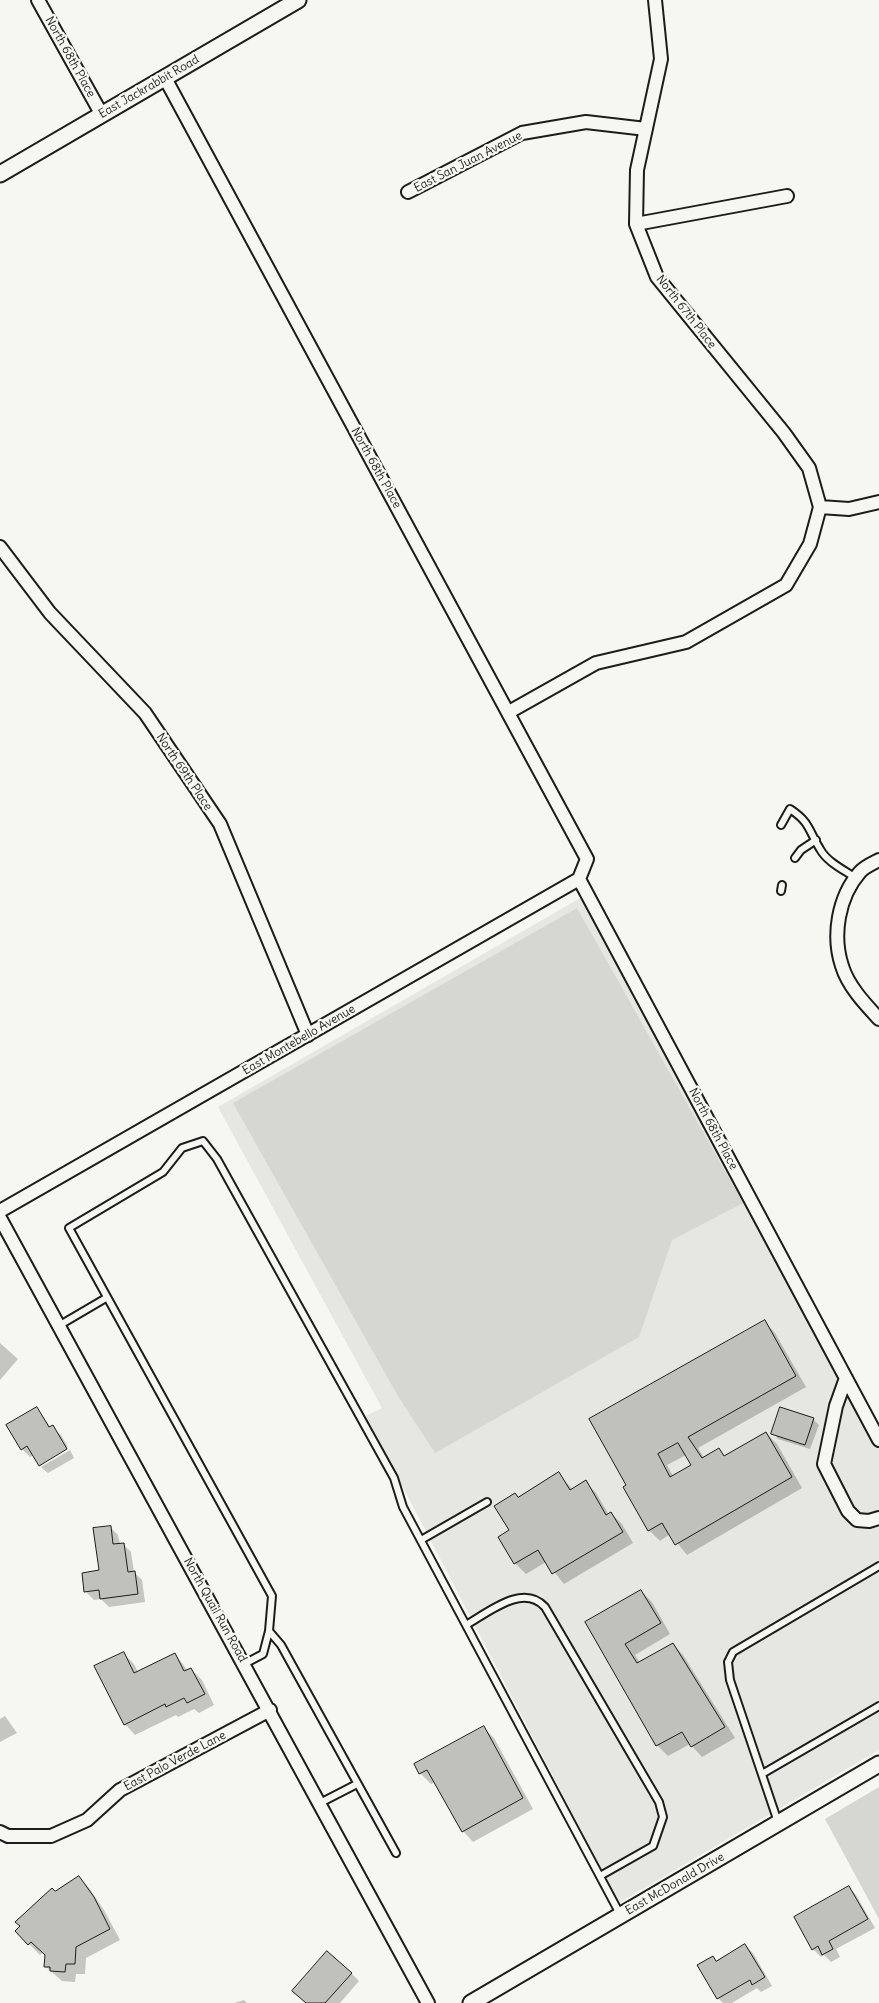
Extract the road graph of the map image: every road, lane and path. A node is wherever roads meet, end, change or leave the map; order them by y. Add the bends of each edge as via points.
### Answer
1 (38, 0) edge
2 (298, 0) edge
3 (655, 0) edge
4 (165, 78) junction
5 (102, 115) junction
6 (646, 129) junction
7 (0, 174) edge
8 (408, 192) dead end
9 (787, 196) dead end
10 (636, 224) junction
11 (879, 502) edge
12 (820, 507) junction
13 (0, 547) edge
14 (509, 712) junction
15 (782, 825) dead end
16 (816, 840) junction
17 (795, 858) dead end
18 (879, 860) edge
19 (856, 878) junction
20 (580, 879) junction
21 (879, 1019) edge
22 (308, 1035) junction
23 (0, 1210) edge
24 (0, 1218) edge
25 (106, 1298) junction
26 (60, 1326) junction
27 (846, 1378) junction
28 (879, 1440) edge
29 (487, 1502) dead end
30 (879, 1518) edge
31 (421, 1540) junction
32 (879, 1566) edge
33 (466, 1625) junction
34 (269, 1631) junction
35 (244, 1664) junction
36 (879, 1706) edge
37 (270, 1710) junction
38 (879, 1764) edge
39 (762, 1774) junction
40 (357, 1784) junction
41 (320, 1804) junction
42 (778, 1823) junction
43 (0, 1832) edge
44 (396, 1853) dead end
45 (600, 1876) junction
46 (621, 1915) junction
47 (428, 2003) edge
48 (471, 2003) edge

1 - 5 street, North 68th Place
2 - 4 street, East Jackrabbit Road
3 - 6 street, North 67th Place via 661,59
4 - 5 street, East Jackrabbit Road
4 - 14 street, North 68th Place
5 - 7 street, East Jackrabbit Road
6 - 8 street, East San Juan Avenue via 586,122 522,133
6 - 10 street, North 67th Place via 637,170
9 - 10 street
10 - 12 street, North 67th Place via 657,277 784,432 809,468
11 - 12 street via 849,509
12 - 14 street via 810,544 786,585 686,642 596,663
13 - 22 street, North 69th Place via 50,613 145,713 220,824
14 - 20 street, North 68th Place via 587,859
15 - 16 lane via 790,809 803,818
16 - 17 lane
16 - 19 lane via 830,861
18 - 19 street via 860,871
19 - 21 street via 843,902 836,929 842,967 853,989
20 - 22 street, East Montebello Avenue
20 - 27 street, North 68th Place
22 - 23 street, East Montebello Avenue
24 - 26 street, North Quail Run Road
25 - 26 lane
25 - 31 lane via 69,1228 163,1172 182,1148 203,1141 217,1159 394,1478 403,1507
25 - 34 lane via 272,1596
26 - 35 street, North Quail Run Road
27 - 28 street, North 68th Place
27 - 30 street via 836,1406 824,1464 848,1511 857,1520
29 - 31 lane
31 - 33 lane
32 - 39 lane via 733,1652 728,1662 730,1680
33 - 45 lane
33 - 45 lane via 522,1596 537,1599 545,1607 659,1802 663,1817 653,1846
34 - 35 lane via 264,1654
34 - 40 lane via 281,1645
35 - 37 street, North Quail Run Road
36 - 39 lane
37 - 41 street, North Quail Run Road
37 - 43 street, East Palo Verde Lane via 120,1790 87,1820 51,1836 8,1836
38 - 42 street, East McDonald Drive
39 - 42 lane
40 - 41 lane
40 - 44 lane
41 - 47 street, North Quail Run Road
42 - 46 street, East McDonald Drive
45 - 46 lane
46 - 48 street, East McDonald Drive

